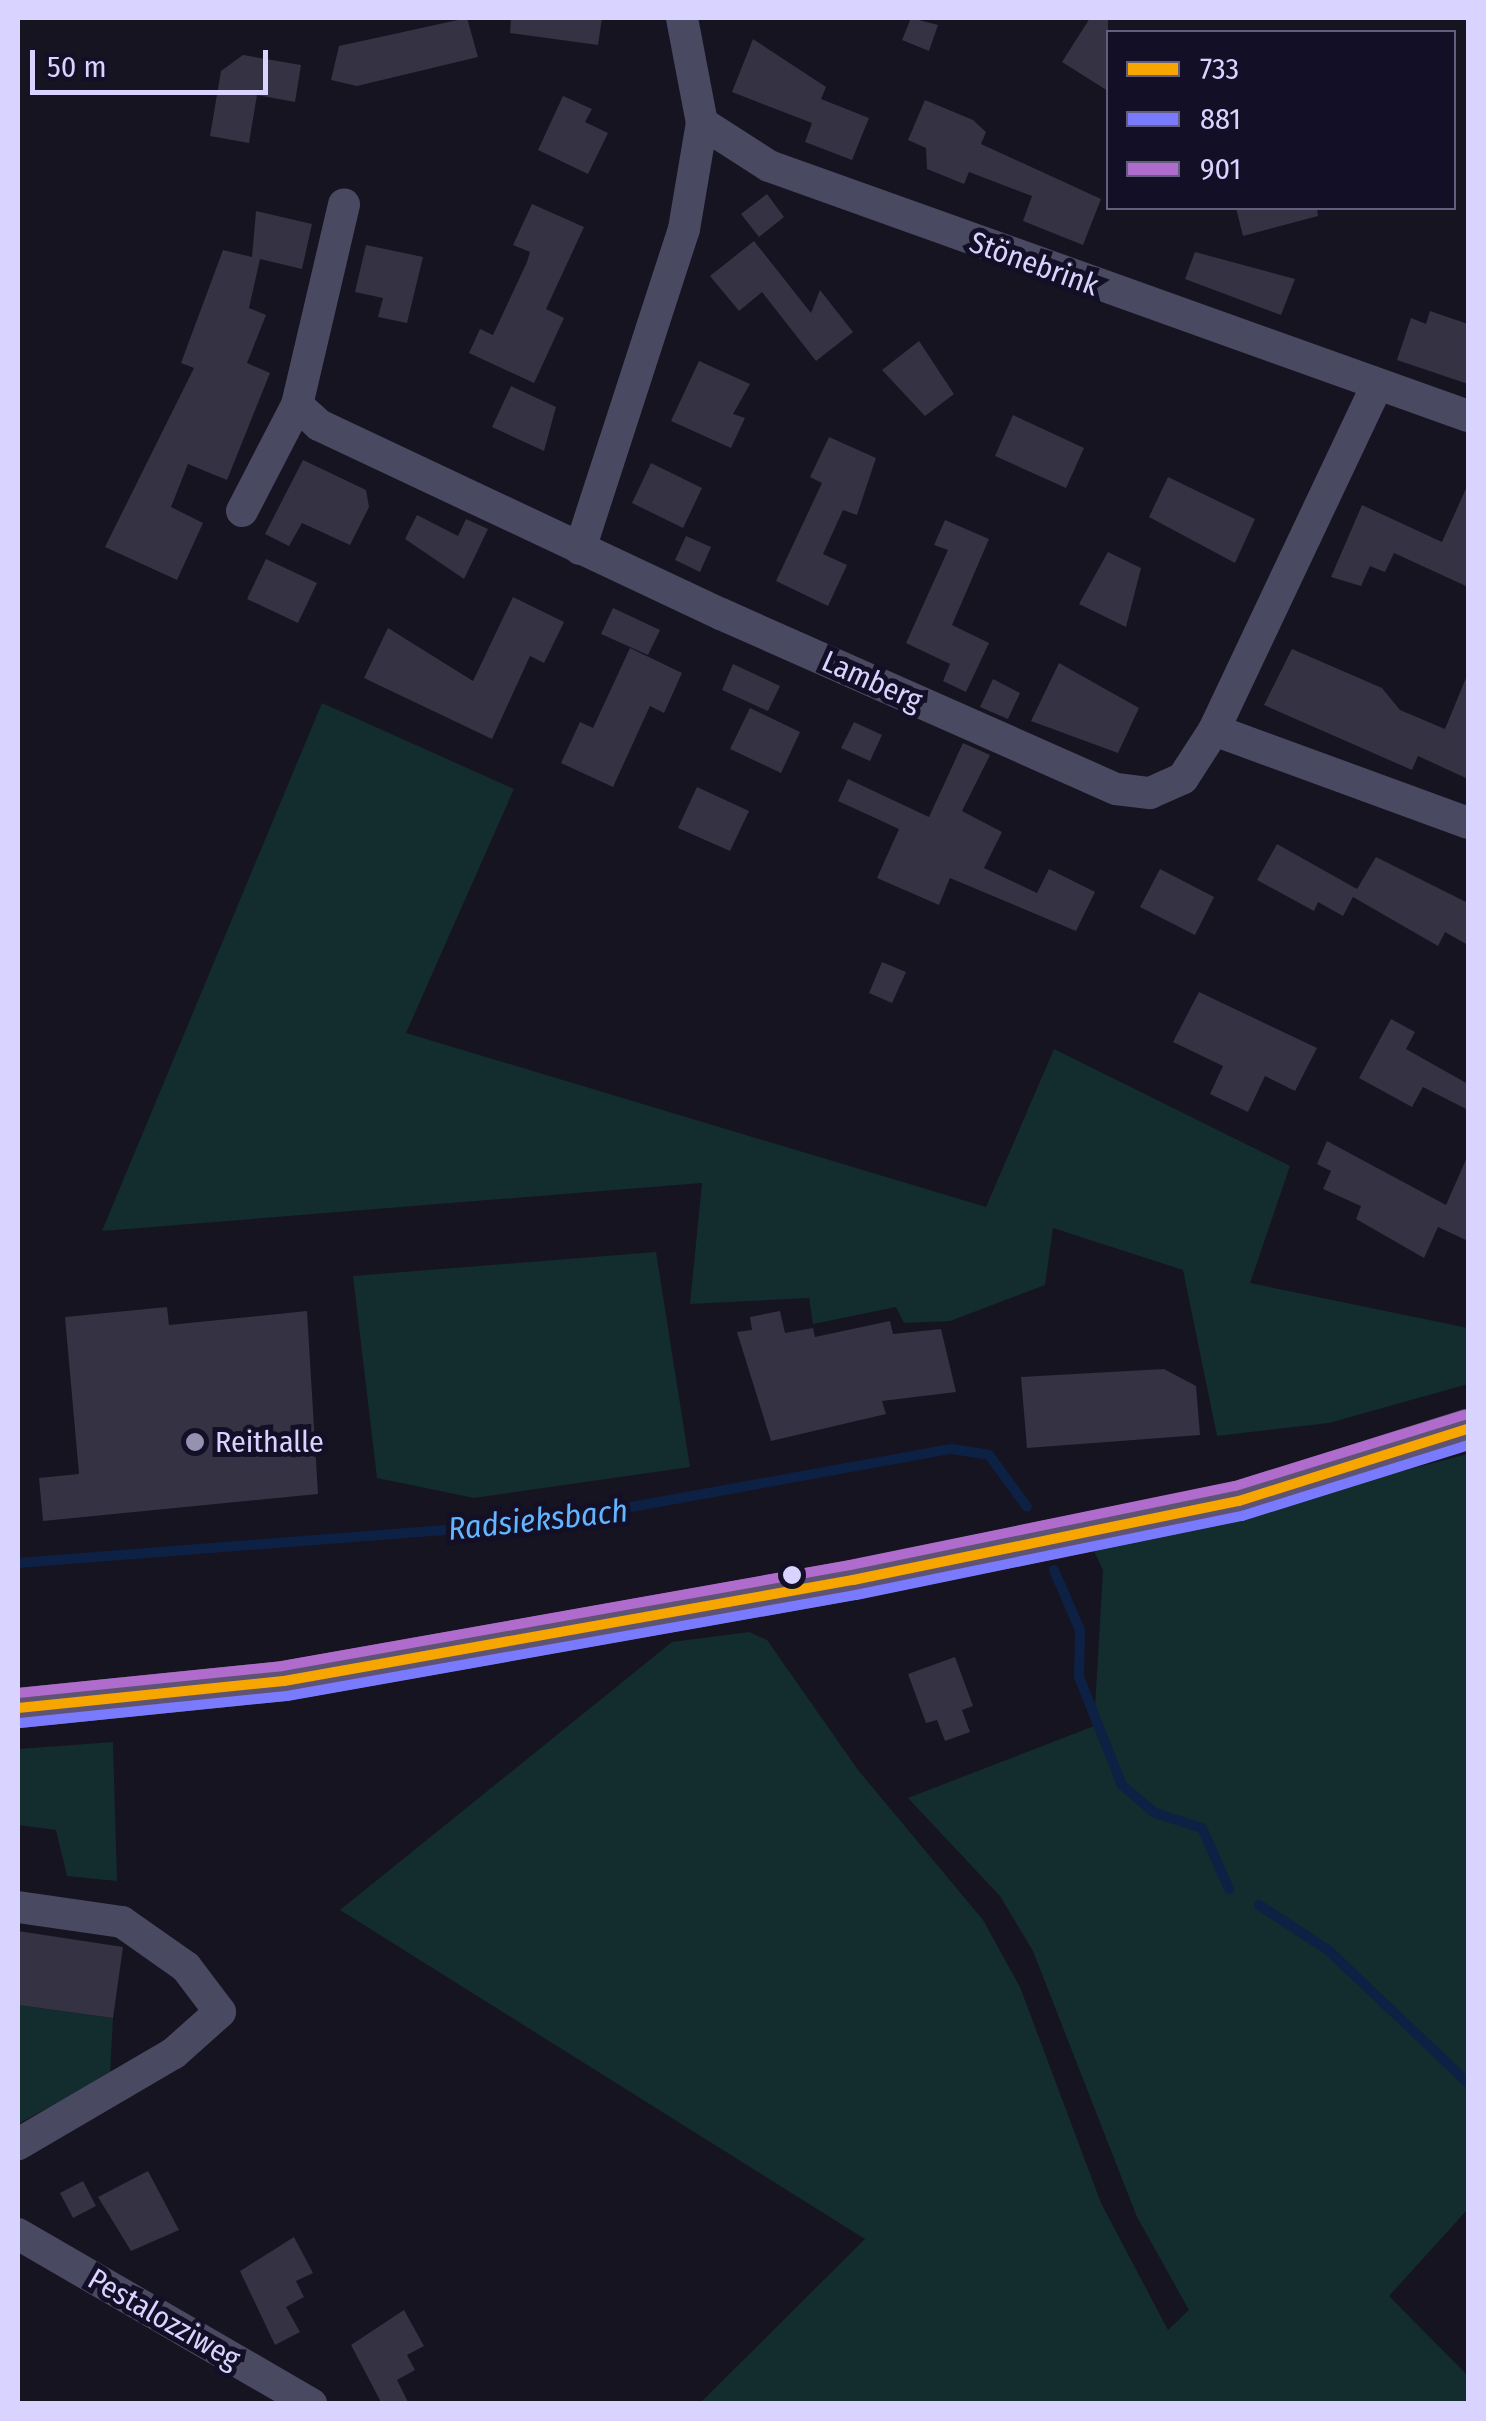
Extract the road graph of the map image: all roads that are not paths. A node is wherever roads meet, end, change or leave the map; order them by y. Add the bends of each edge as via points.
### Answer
1 (682, 18) edge
2 (702, 123) junction
3 (344, 204) dead end
4 (1375, 390) junction
5 (298, 405) junction
6 (1468, 416) edge
7 (242, 511) dead end
8 (580, 548) junction
9 (1214, 730) junction
10 (1468, 824) edge
11 (1468, 1429) edge
12 (18, 1708) edge
13 (18, 1907) edge
14 (18, 2144) edge
15 (18, 2234) edge
16 (311, 2404) edge

1 - 2 street
2 - 4 street, Stönebrink via 768,166
2 - 8 street via 684,229
3 - 5 street
4 - 6 street, Stönebrink
4 - 9 street
5 - 7 street
5 - 8 street, Lamberg via 319,425
8 - 9 street, Lamberg via 1116,789 1170,788
9 - 10 street
11 - 12 main road via 1239,1501 820,1586 284,1681
13 - 14 street via 122,1922 186,1967 220,2012 174,2053
15 - 16 street, Pestalozziweg

